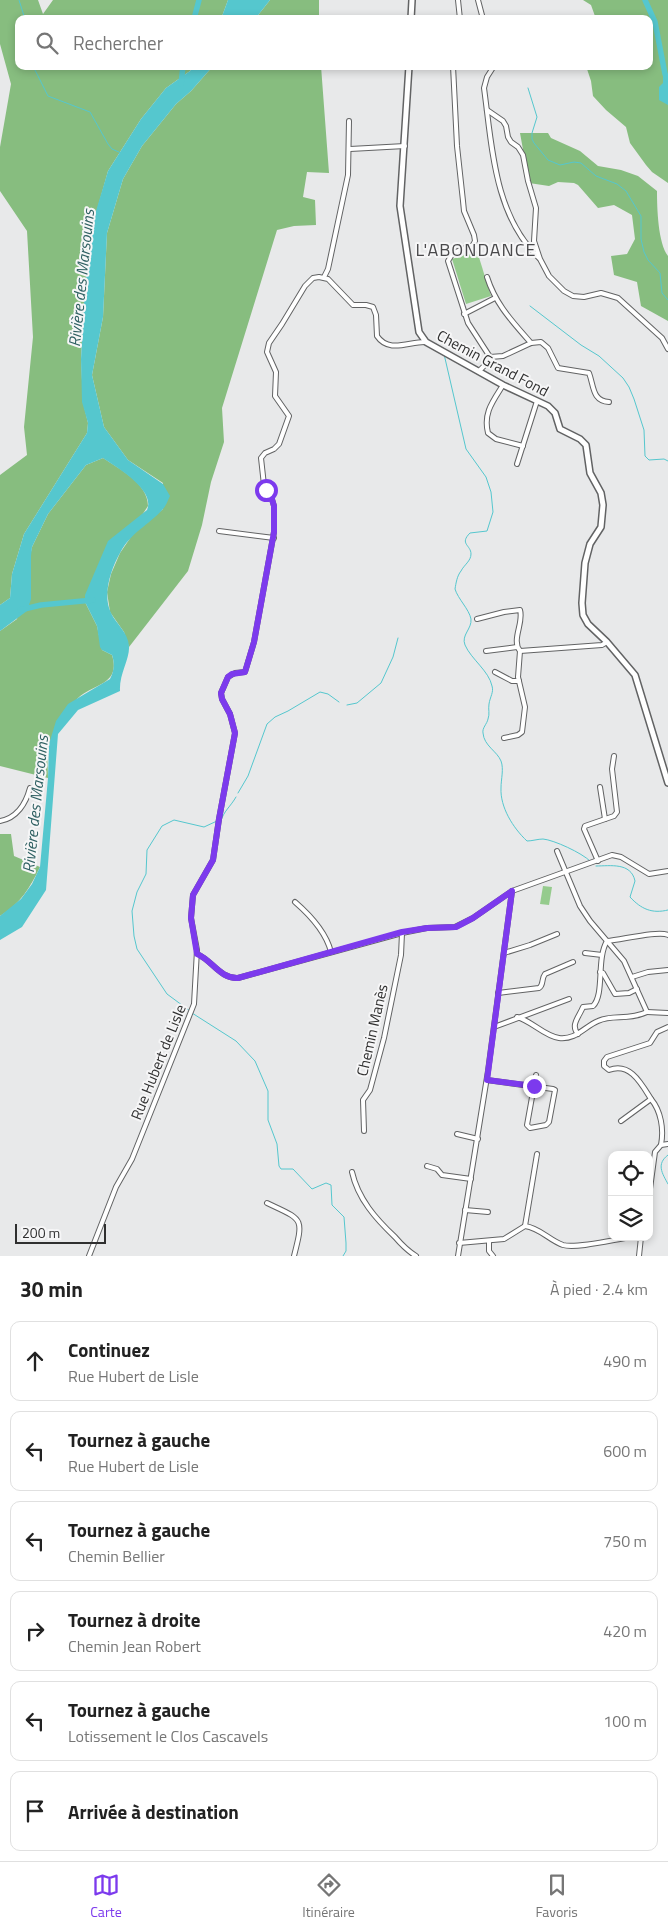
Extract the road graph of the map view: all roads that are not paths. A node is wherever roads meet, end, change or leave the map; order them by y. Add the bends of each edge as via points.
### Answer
1 (412, 0) edge
2 (458, 0) edge
3 (478, 0) edge
4 (412, 15) edge
5 (460, 15) edge
6 (483, 15) edge
7 (409, 70) edge
8 (453, 70) edge
9 (491, 70) edge
10 (487, 110) junction
11 (349, 121) dead end
12 (405, 146) junction
13 (350, 149) junction
14 (474, 244) junction
15 (479, 251) dead end
16 (540, 259) junction
17 (487, 277) dead end
18 (324, 278) junction
19 (495, 298) junction
20 (464, 314) junction
21 (426, 342) junction
22 (531, 343) junction
23 (668, 349) edge
24 (490, 357) junction
25 (479, 372) junction
26 (503, 385) junction
27 (537, 401) junction
28 (609, 402) dead end
29 (523, 446) junction
30 (517, 464) dead end
31 (220, 531) dead end
32 (274, 538) junction
33 (477, 619) dead end
34 (607, 642) junction
35 (518, 649) junction
36 (486, 651) dead end
37 (495, 672) dead end
38 (519, 681) junction
39 (504, 738) dead end
40 (614, 756) dead end
41 (668, 783) edge
42 (600, 787) dead end
43 (30, 788) dead end
44 (605, 819) junction
45 (0, 821) edge
46 (557, 851) dead end
47 (598, 860) junction
48 (668, 871) edge
49 (566, 872) junction
50 (512, 891) junction
51 (295, 902) dead end
52 (402, 932) junction
53 (557, 934) dead end
54 (668, 935) edge
55 (608, 941) junction
56 (331, 952) junction
57 (504, 953) junction
58 (584, 953) dead end
59 (197, 954) junction
60 (602, 955) junction
61 (573, 962) dead end
62 (668, 970) edge
63 (600, 972) junction
64 (632, 977) junction
65 (637, 989) junction
66 (498, 993) junction
67 (569, 999) dead end
68 (647, 1012) junction
69 (668, 1013) edge
70 (517, 1017) junction
71 (494, 1027) junction
72 (668, 1027) edge
73 (578, 1034) junction
74 (536, 1076) dead end
75 (487, 1080) junction
76 (534, 1086) junction
77 (651, 1099) junction
78 (621, 1121) dead end
79 (364, 1131) dead end
80 (457, 1134) dead end
81 (478, 1139) junction
82 (668, 1144) edge
83 (661, 1145) junction
84 (536, 1154) dead end
85 (653, 1158) edge
86 (427, 1166) dead end
87 (352, 1172) dead end
88 (471, 1178) junction
89 (267, 1203) dead end
90 (465, 1210) junction
91 (488, 1212) dead end
92 (525, 1226) junction
93 (608, 1240) edge
94 (489, 1241) junction
95 (641, 1241) edge
96 (459, 1243) junction
97 (294, 1255) edge
98 (90, 1256) edge
99 (416, 1256) edge
100 (458, 1256) edge
101 (493, 1256) edge
102 (639, 1256) edge

1 - 4 street
2 - 5 street
3 - 6 street
7 - 12 street, Chemin Grand Fond
8 - 14 street via 464,211
9 - 10 street via 484,88
10 - 16 street via 499,187 505,204 523,241
10 - 16 street via 503,121 511,142 523,155 536,208 533,233
11 - 13 street
12 - 13 street
12 - 21 street, Chemin Grand Fond via 400,206 418,332
13 - 18 street via 347,150 347,178
14 - 15 street
14 - 20 street via 453,253 448,261
16 - 23 street via 549,276 564,291 574,296 601,293 618,298 662,338
17 - 19 street
18 - 21 street via 353,305 373,307 377,336 384,344 395,346
18 - 32 street, Rue Hubert de Lisle via 316,277 308,282 267,348 276,372 276,399 288,416 280,444 261,458 264,485 274,506
19 - 20 street
19 - 22 street
20 - 24 street
21 - 25 street, Chemin Grand Fond
22 - 24 street via 503,356
22 - 28 street via 546,345 558,368 588,373 596,396
24 - 25 street
25 - 26 street, Chemin Grand Fond
26 - 27 street, Chemin Grand Fond
26 - 29 street via 487,413 488,433 496,440
27 - 29 street
27 - 34 street, Chemin Grand Fond via 553,410 560,429 586,445 590,473 601,493 603,518 587,553 581,610 588,624
29 - 30 street
31 - 32 street
32 - 59 street, Rue Hubert de Lisle via 247,667 244,673 228,677 221,693 235,733 213,860 193,895 191,918
33 - 35 street via 520,610
34 - 35 street via 602,645
34 - 41 street, Chemin Grand Fond via 635,675
35 - 36 street
35 - 38 street
37 - 38 street
38 - 39 street via 525,705 522,732
40 - 44 street via 612,769 617,812
42 - 44 street
43 - 45 street via 22,807
44 - 47 street via 584,829
46 - 49 street
47 - 48 street via 616,855 649,874
47 - 49 street
49 - 50 street
49 - 55 street via 580,906
50 - 52 street via 456,927
50 - 57 street
51 - 56 street via 315,923
52 - 56 street
52 - 79 street, Chemin Manès via 401,955 384,1038 370,1090 363,1100
53 - 57 street
54 - 55 street via 658,932
55 - 60 street
55 - 64 street
56 - 59 street via 234,978 225,976
57 - 66 street
58 - 60 street
59 - 98 street, Rue Hubert de Lisle via 194,1004
60 - 63 street
61 - 66 street via 545,974 539,988
62 - 64 street
63 - 65 street via 604,973 615,994
63 - 73 street via 599,998 593,1006 583,1007 574,1026
64 - 65 street
65 - 68 street
66 - 71 street
67 - 70 street
68 - 69 street
68 - 73 street via 599,1020
70 - 71 street
70 - 73 street via 557,1038
71 - 75 street
72 - 77 street via 659,1030 650,1043 607,1057 604,1061 607,1069 626,1069 642,1084
74 - 76 street
75 - 76 street
75 - 81 street
76 - 76 street via 527,1125 529,1128 549,1122 555,1092 554,1089
77 - 78 street
77 - 83 street via 658,1109
80 - 81 street
81 - 88 street
82 - 83 street
83 - 85 street
84 - 92 street
86 - 88 street via 437,1169 442,1175
87 - 99 street via 363,1200 380,1222
88 - 90 street
89 - 97 street via 292,1215 299,1223
90 - 91 street
90 - 96 street
92 - 93 street via 570,1246
92 - 94 street via 504,1239
94 - 96 street
94 - 101 street via 489,1251
95 - 102 street
96 - 100 street

